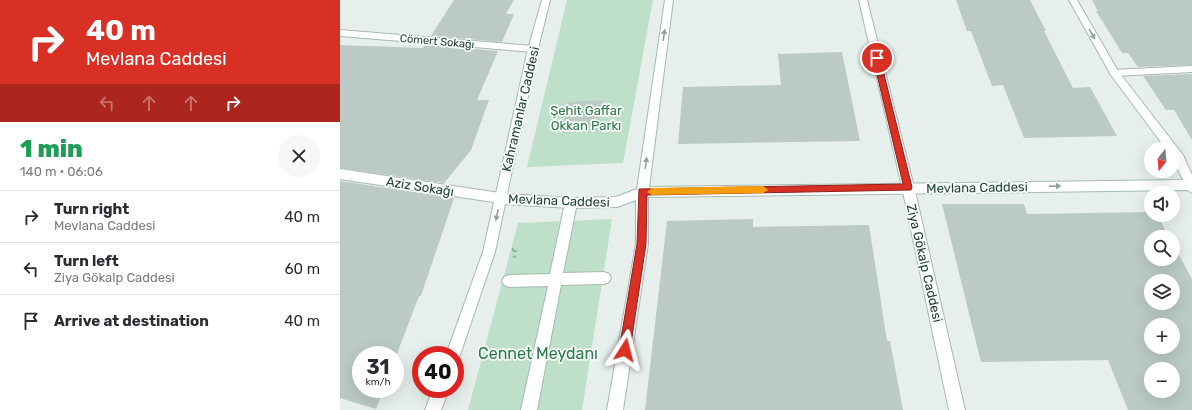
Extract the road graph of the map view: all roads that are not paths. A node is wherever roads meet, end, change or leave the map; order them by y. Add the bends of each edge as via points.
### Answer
1 (546, 0) edge
2 (669, 0) edge
3 (863, 0) edge
4 (1072, 0) edge
5 (340, 34) edge
6 (533, 49) junction
7 (1192, 69) edge
8 (1114, 73) junction
9 (1166, 142) edge
10 (1180, 160) edge
11 (340, 174) edge
12 (1191, 186) edge
13 (908, 187) junction
14 (642, 192) junction
15 (500, 198) junction
16 (571, 203) junction
17 (604, 278) dead end
18 (556, 280) junction
19 (509, 281) dead end
20 (456, 346) edge
21 (437, 398) edge
22 (433, 410) edge
23 (529, 410) edge
24 (615, 410) edge
25 (957, 410) edge

1 - 6 street, Kahramanlar Caddesi
14 -> 2 street
3 - 13 street, Ziya Gökalp Caddesi
4 -> 8 street
5 - 6 street, Cömert Sokağı
6 - 15 street, Kahramanlar Caddesi
7 - 8 street
8 - 9 street
10 - 12 street
11 - 15 street, Aziz Sokağı
13 -> 12 street, Mevlana Caddesi
13 - 14 street, Mevlana Caddesi
13 - 25 street, Ziya Gökalp Caddesi
14 - 16 street, Mevlana Caddesi via 617,202
14 - 24 street via 642,244
15 - 16 street, Mevlana Caddesi
15 -> 20 street, Kahramanlar Caddesi via 489,252
16 - 18 street
17 - 18 street
18 - 19 street
18 - 23 street
21 - 22 street

